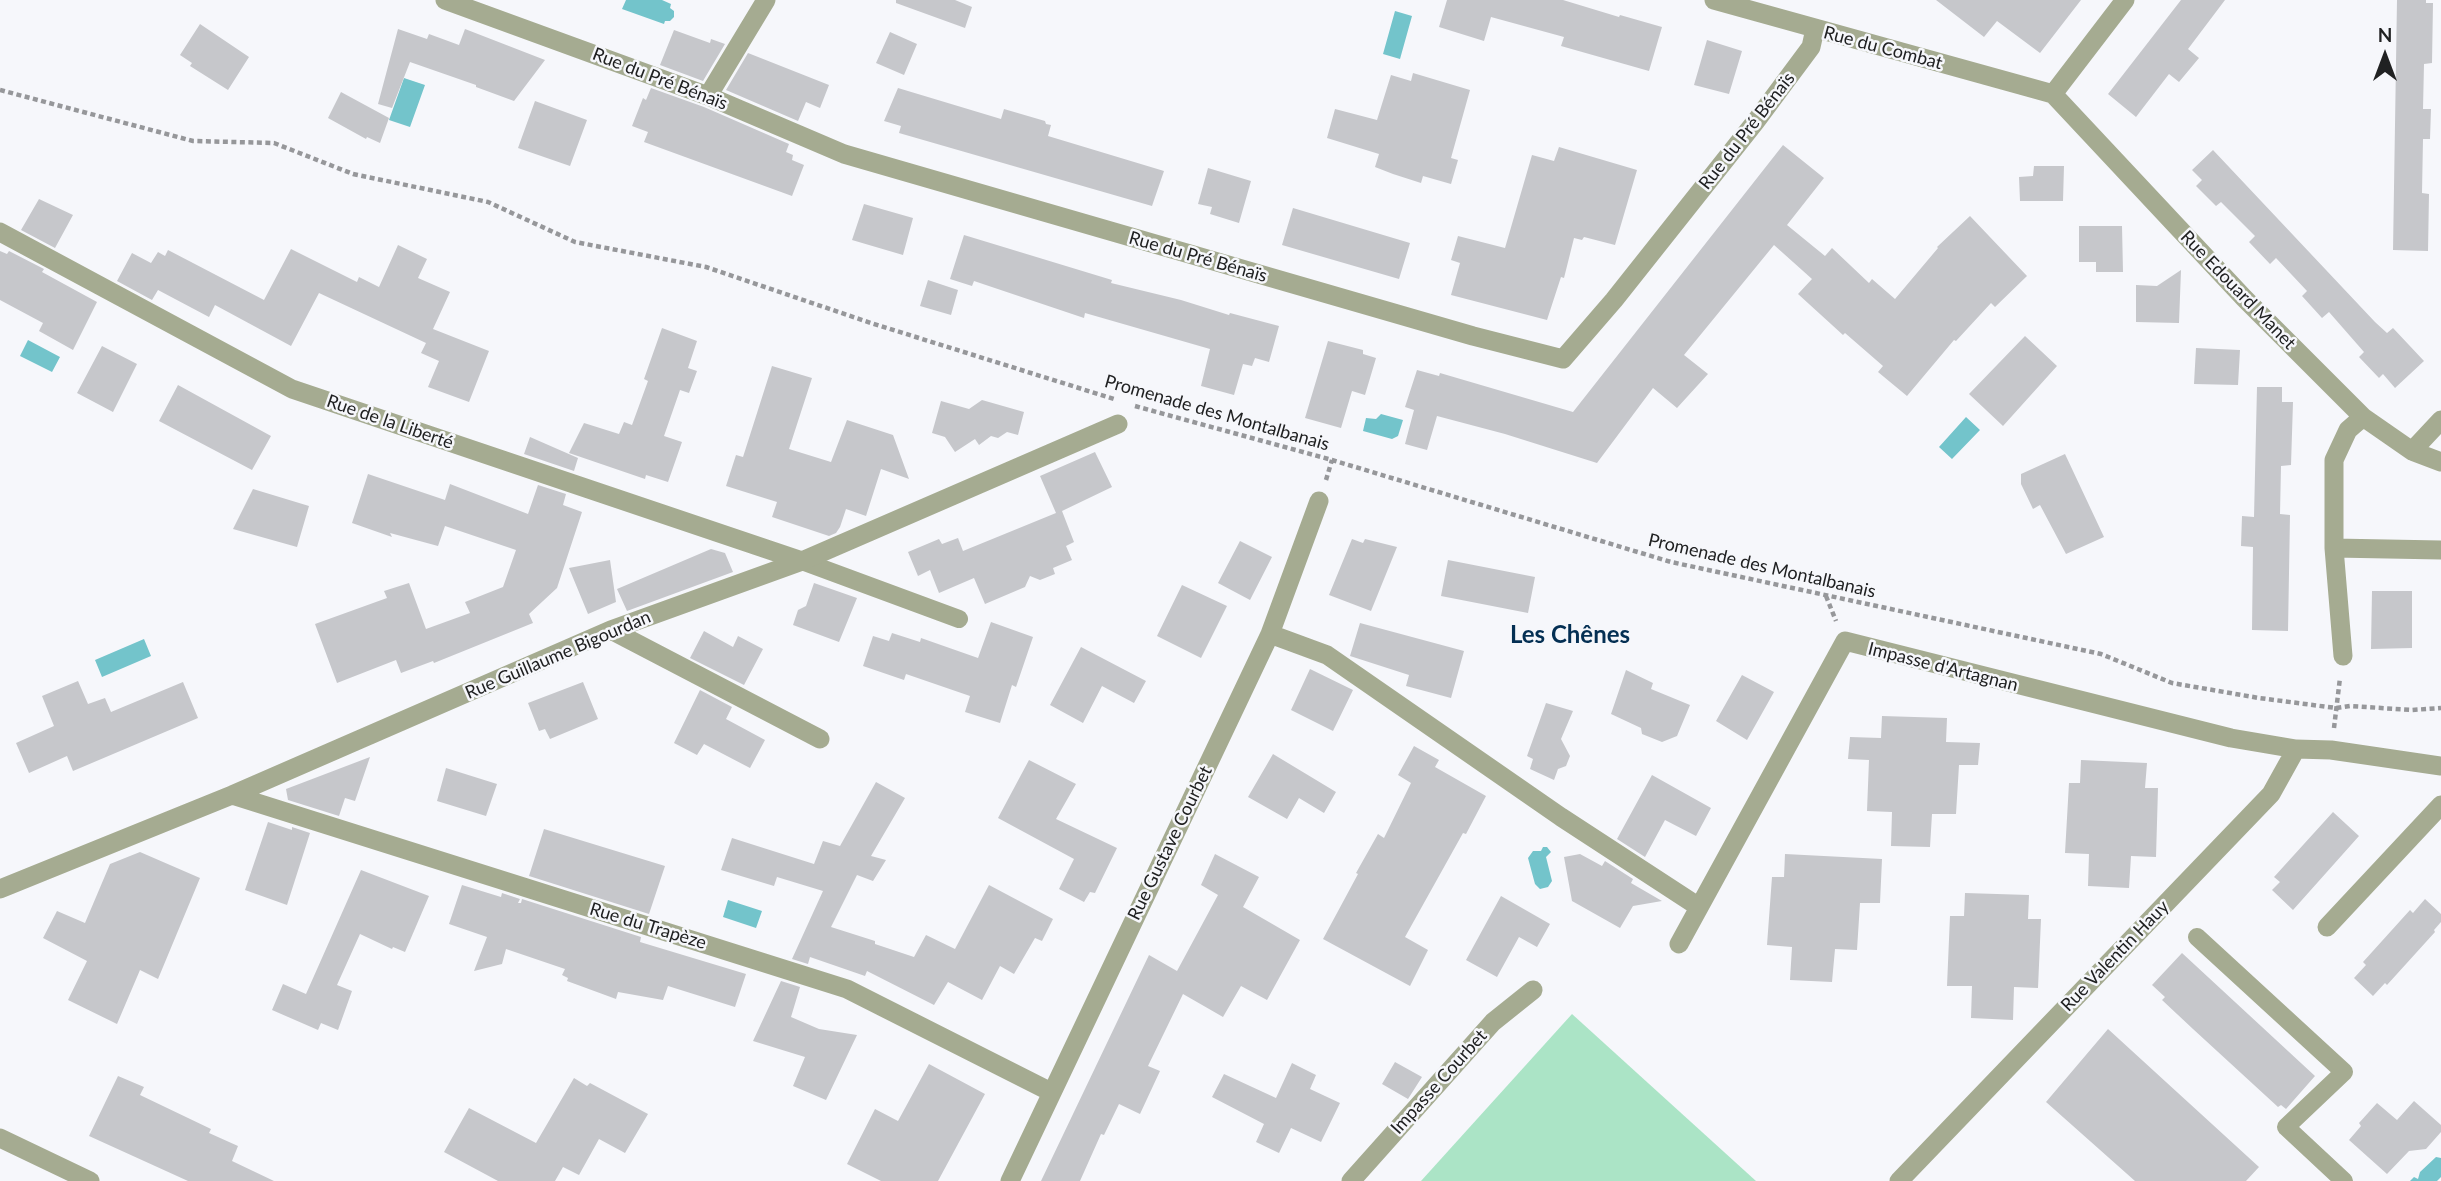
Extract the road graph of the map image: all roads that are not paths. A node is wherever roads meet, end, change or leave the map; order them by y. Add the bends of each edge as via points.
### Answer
1 (445, 0) edge
2 (766, 0) edge
3 (1714, 0) edge
4 (2125, 0) edge
5 (1815, 29) junction
6 (2053, 94) junction
7 (708, 96) junction
8 (0, 232) edge
9 (2363, 417) junction
10 (2441, 420) edge
11 (1118, 424) dead end
12 (2412, 452) junction
13 (2441, 462) edge
14 (1319, 501) dead end
15 (2334, 548) junction
16 (2441, 550) edge
17 (802, 561) junction
18 (960, 619) dead end
19 (611, 630) junction
20 (1270, 635) junction
21 (2343, 656) road end
22 (820, 739) dead end
23 (2296, 748) junction
24 (2441, 766) edge
25 (232, 795) junction
26 (2441, 805) edge
27 (0, 889) edge
28 (1699, 907) junction
29 (2327, 927) dead end
30 (2197, 937) dead end
31 (1679, 944) dead end
32 (1533, 990) dead end
33 (1051, 1092) junction
34 (0, 1138) edge
35 (90, 1181) edge
36 (1010, 1181) edge
37 (1351, 1181) edge
38 (1899, 1181) edge
39 (2344, 1181) edge

1 - 7 street, Rue du Pré Bénaïs
2 - 7 street
3 - 5 street, Rue du Combat
4 - 6 street
5 - 6 street, Rue du Combat
5 - 7 street, Rue du Pré Bénaïs via 1811,47 1756,121 1563,359 844,154
6 - 9 street, Rue Edouard Manet
8 - 17 street, Rue de la Liberté via 292,388
9 - 12 street, Rue Edouard Manet
9 - 15 street via 2348,430 2334,460
10 - 12 street
11 - 17 street, Rue Guillaume Bigourdan
12 - 13 street, Rue Edouard Manet
14 - 20 street, Rue Gustave Courbet
15 - 16 street
15 - 21 street
17 - 18 lane
17 - 19 street, Rue Guillaume Bigourdan
19 - 22 street
19 - 25 street, Rue Guillaume Bigourdan
20 - 28 street via 1327,655
20 - 33 street, Rue Gustave Courbet
23 - 24 street
23 - 28 street, Impasse d'Artagnan via 2217,735 1845,641
23 - 38 street, Rue Valentin Hauy via 2271,794
25 - 27 street, Rue Guillaume Bigourdan
25 - 33 street, Rue du Trapèze via 847,989
26 - 29 street
28 - 31 street, Impasse d'Artagnan
30 - 39 lane via 2344,1072 2286,1127
32 - 37 street, Impasse Courbet via 1493,1022
33 - 36 street, Rue Gustave Courbet
34 - 35 street

